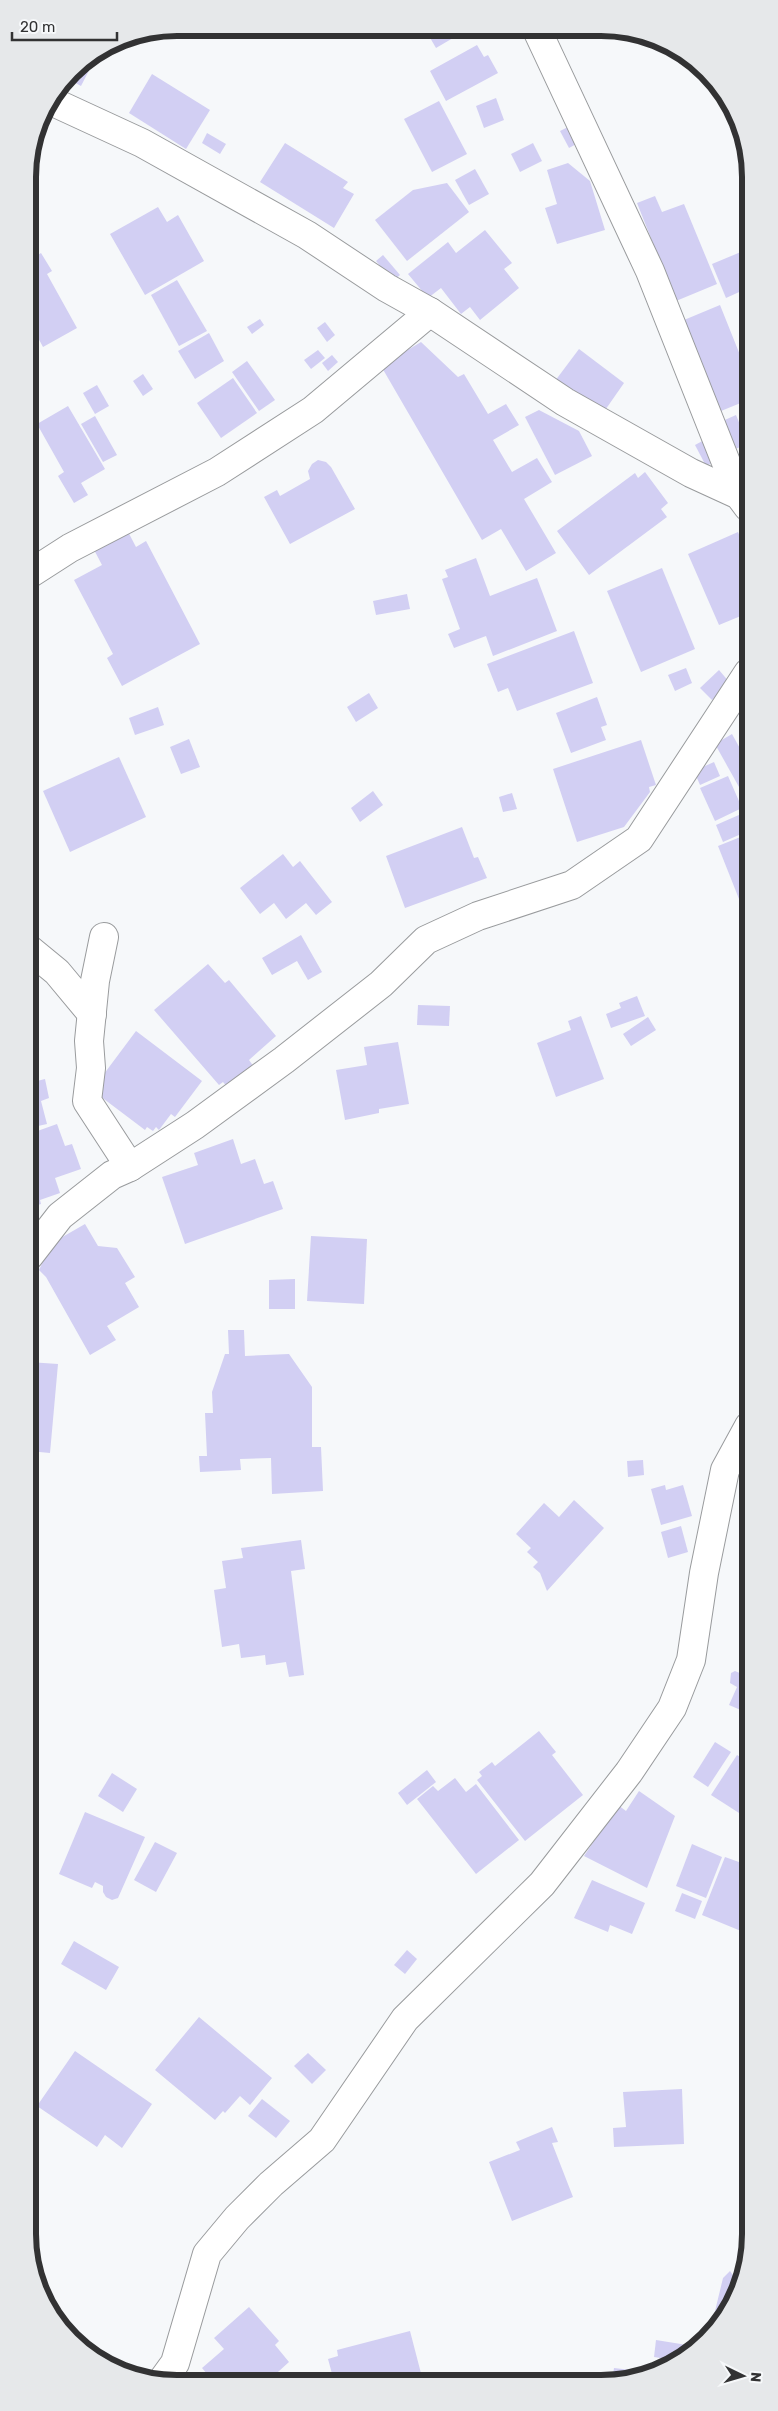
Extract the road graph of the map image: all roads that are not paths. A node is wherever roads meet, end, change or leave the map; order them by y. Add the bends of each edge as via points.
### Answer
1 (539, 36) edge
2 (58, 103) edge
3 (430, 312) junction
4 (742, 498) edge
5 (742, 500) edge
6 (37, 569) edge
7 (742, 683) edge
8 (104, 937) dead end
9 (37, 955) edge
10 (92, 1014) junction
11 (130, 1167) junction
12 (36, 1246) edge
13 (741, 1440) edge
14 (167, 2374) edge

1 - 4 street via 650,271
2 - 3 street via 142,144 307,235
3 - 5 street via 565,402
3 - 6 street via 313,410 217,472 70,548
7 - 11 street via 639,839 572,885 478,916 426,940 381,984 284,1060 195,1125
8 - 10 street
9 - 10 street via 57,972
10 - 11 street via 87,1101
11 - 12 street via 112,1175 60,1216
13 - 14 street via 725,1470 704,1573 691,1660 672,1708 629,1772 542,1884 405,2019 322,2140 271,2184 207,2254 175,2362

